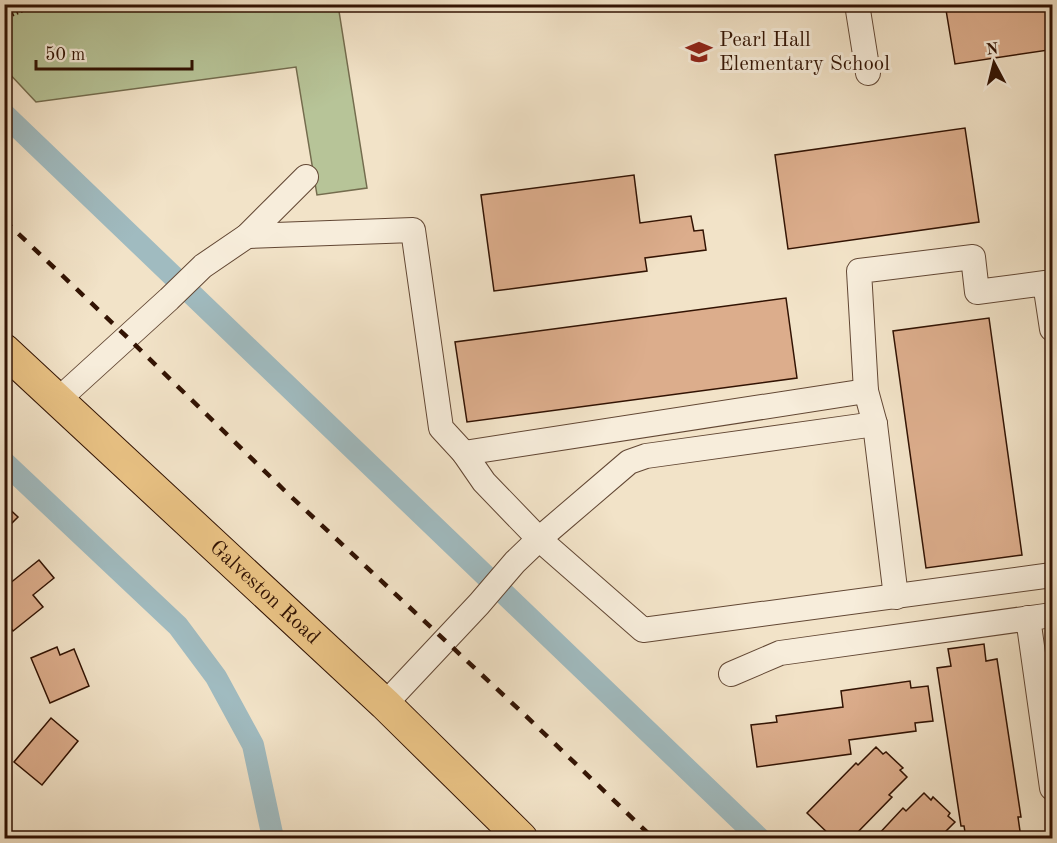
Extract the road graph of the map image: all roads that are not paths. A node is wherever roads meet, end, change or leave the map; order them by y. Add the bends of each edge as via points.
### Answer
1 (857, 4) edge
2 (868, 73) dead end
3 (306, 177) dead end
4 (247, 236) junction
5 (1053, 329) edge
6 (4, 351) edge
7 (866, 392) junction
8 (58, 400) junction
9 (875, 424) junction
10 (464, 453) junction
11 (539, 539) junction
12 (1053, 575) edge
13 (896, 597) junction
14 (1053, 615) edge
15 (1028, 618) junction
16 (731, 674) dead end
17 (385, 704) junction
18 (1053, 788) edge
19 (521, 838) edge

1 - 2 lane
3 - 4 lane
4 - 8 lane via 203,266
4 - 10 lane via 413,230 441,428
5 - 7 lane via 1045,284 977,292 973,257 859,271
6 - 8 main road, Galveston Road
7 - 9 lane
7 - 10 lane
8 - 17 main road, Galveston Road
9 - 11 lane via 646,456 628,462
9 - 13 lane
10 - 11 lane via 484,482
11 - 13 lane via 643,630
11 - 17 lane
12 - 13 lane
14 - 15 lane
15 - 16 lane via 780,654
15 - 18 lane
17 - 19 main road, Galveston Road

